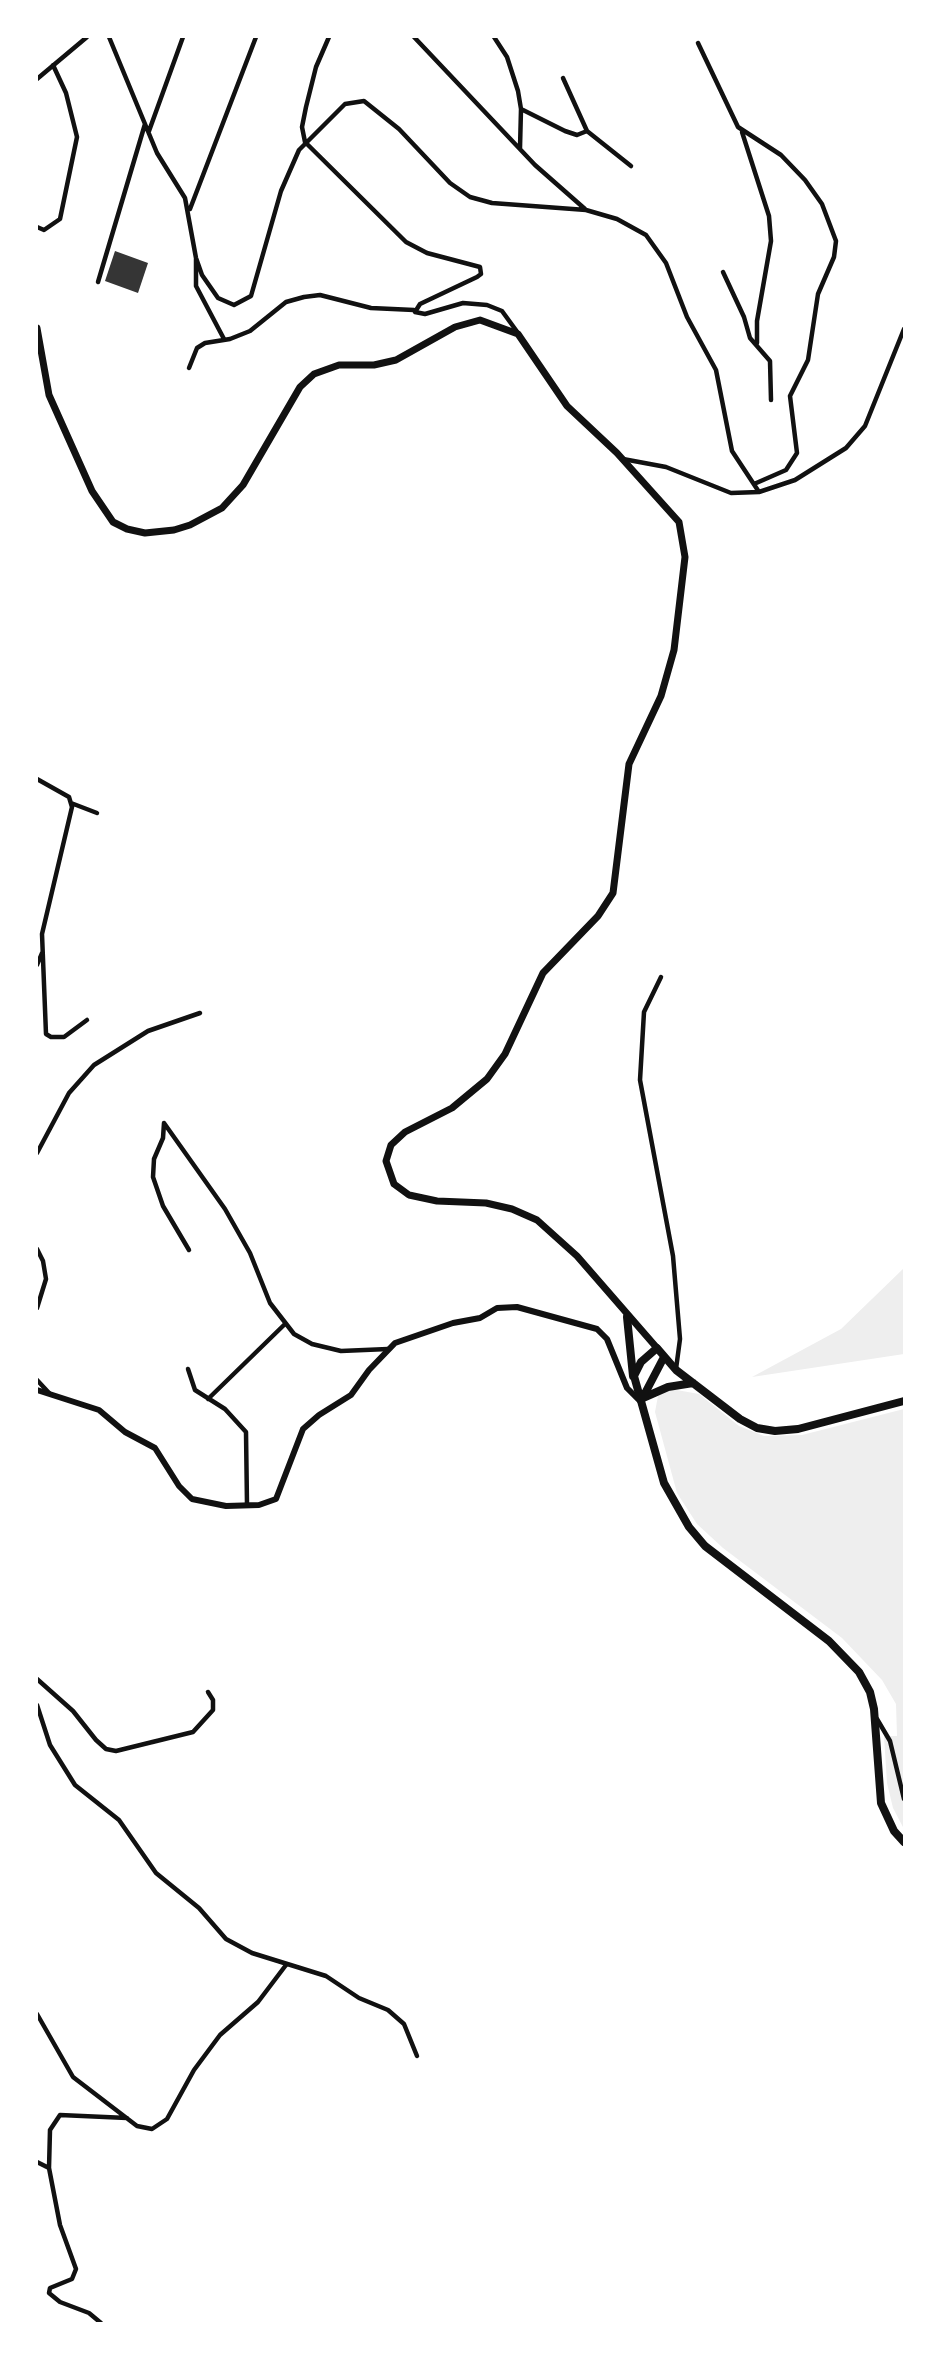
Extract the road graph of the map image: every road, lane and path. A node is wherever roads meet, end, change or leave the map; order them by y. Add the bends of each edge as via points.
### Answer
1 (87, 37) edge
2 (108, 37) edge
3 (183, 37) edge
4 (256, 37) edge
5 (329, 37) edge
6 (414, 37) edge
7 (494, 37) edge
8 (698, 43) dead end
9 (54, 65) junction
10 (563, 78) dead end
11 (37, 79) edge
12 (521, 109) junction
13 (145, 124) junction
14 (587, 131) junction
15 (148, 132) junction
16 (741, 132) junction
17 (305, 142) junction
18 (519, 149) junction
19 (631, 166) dead end
20 (586, 209) junction
21 (190, 211) junction
22 (37, 227) edge
23 (196, 258) junction
24 (723, 272) dead end
25 (98, 282) dead end
26 (414, 310) junction
27 (37, 328) edge
28 (904, 329) edge
29 (518, 334) junction
30 (224, 339) junction
31 (757, 343) junction
32 (189, 368) dead end
33 (771, 400) dead end
34 (622, 458) junction
35 (754, 484) junction
36 (759, 492) junction
37 (37, 779) edge
38 (71, 803) junction
39 (97, 813) dead end
40 (42, 952) junction
41 (37, 965) edge
42 (661, 977) dead end
43 (200, 1013) dead end
44 (87, 1020) dead end
45 (37, 1153) edge
46 (37, 1249) edge
47 (189, 1250) dead end
48 (37, 1308) edge
49 (627, 1317) junction
50 (285, 1324) junction
51 (657, 1348) junction
52 (388, 1349) junction
53 (664, 1357) junction
54 (188, 1369) dead end
55 (676, 1370) junction
56 (37, 1380) edge
57 (634, 1383) junction
58 (693, 1383) junction
59 (37, 1390) edge
60 (53, 1397) junction
61 (208, 1399) junction
62 (642, 1400) junction
63 (904, 1401) edge
64 (247, 1506) junction
65 (37, 1679) edge
66 (208, 1692) dead end
67 (37, 1705) edge
68 (874, 1716) junction
69 (904, 1799) edge
70 (904, 1842) edge
71 (287, 1965) junction
72 (37, 2014) edge
73 (417, 2056) dead end
74 (128, 2119) junction
75 (37, 2162) edge
76 (49, 2168) junction
77 (101, 2323) edge

1 - 9 street
2 - 13 street
3 - 15 street
4 - 21 street
5 - 17 street via 306,107
6 - 18 street
7 - 12 street via 507,57
8 - 16 street
9 - 11 street
9 - 22 street via 77,137 60,219 44,230
10 - 14 street
12 - 14 street via 565,131 577,135
12 - 18 street
13 - 15 street
13 - 25 street
14 - 19 street
15 - 21 street
16 - 31 street via 769,216 771,241
16 - 35 street via 782,155 805,180 822,204 836,241 818,294 808,360 790,396 797,453 786,470
17 - 20 street via 345,104 364,101 470,197 492,203
17 - 23 street via 281,191 255,287 247,300 234,305 218,298
17 - 26 street via 405,242 480,267 477,277
18 - 20 street
20 - 35 street via 628,225 658,247 687,317 716,370 732,451
21 - 23 street
23 - 30 street via 196,286
24 - 31 street via 750,338
26 - 29 street via 425,314 463,303 486,305 502,311
26 - 30 street via 371,308 333,296 304,297 286,302 250,331
27 - 29 main road via 49,396 99,506 113,522 145,533 190,526 222,508 243,485 300,387 314,374 339,365 396,360 467,322 493,322
28 - 36 street via 872,413 854,439 795,480
29 - 34 main road via 567,407
30 - 32 street via 197,348
31 - 33 street via 770,361
34 - 36 street via 666,467 717,489
34 - 49 main road via 679,522 685,556 667,680 629,764 613,893 598,916 543,973 505,1054 487,1079 452,1108 405,1132 391,1145 386,1161 394,1184 409,1195 486,1203 537,1220 577,1255
35 - 36 street
37 - 38 street via 62,792
38 - 39 street
38 - 40 street
40 - 41 street
40 - 44 street via 46,1035 69,1035
42 - 55 street via 644,1012 640,1080 673,1256 680,1339
43 - 45 street via 148,1031 94,1065 69,1093
46 - 48 street via 46,1279
47 - 50 street via 163,1206 153,1177 164,1123 230,1218 270,1303
49 - 51 main road
49 - 57 main road
50 - 52 street via 302,1340 328,1348 351,1352
50 - 61 street
51 - 53 main road
51 - 57 main road via 638,1366
52 - 62 street via 403,1339 480,1318 496,1308 517,1307 603,1333 627,1388
52 - 64 street via 351,1395 303,1429 276,1499
53 - 55 main road
53 - 62 main road
54 - 61 street via 191,1385
55 - 58 main road
56 - 60 street
57 - 62 main road
58 - 62 main road via 668,1387
58 - 63 main road via 740,1419 775,1431
59 - 60 street
60 - 64 street via 93,1407 155,1448 192,1499
61 - 64 street via 225,1409 246,1432
62 - 68 main road via 664,1483 689,1527 705,1546 845,1655 870,1692
65 - 66 street via 73,1711 96,1740 116,1751 193,1732 212,1710 214,1700
67 - 71 street via 62,1768 83,1792 119,1820 156,1873 199,1908 226,1939
68 - 69 street via 890,1741
68 - 70 main road via 881,1803
71 - 73 street via 326,1976 397,2016
71 - 74 street via 258,2002 220,2035 162,2125 143,2129
72 - 74 street via 73,2077
74 - 76 street via 60,2115 50,2130
75 - 76 street
76 - 77 street via 60,2225 76,2269 72,2279 52,2286 49,2293

